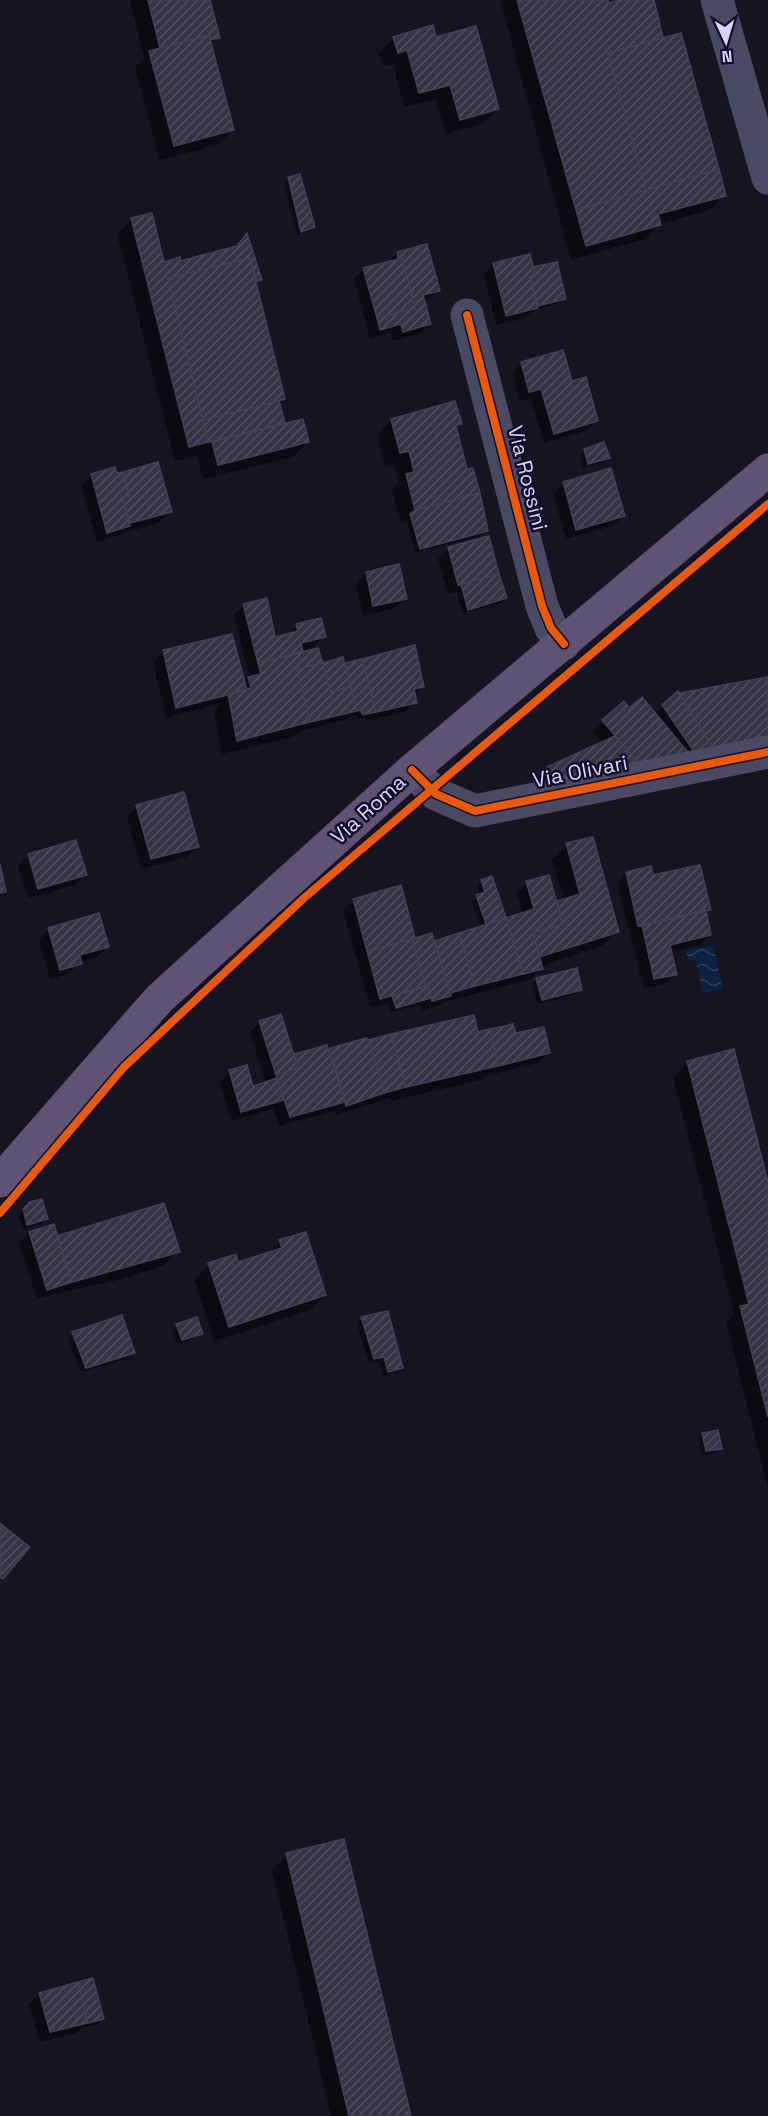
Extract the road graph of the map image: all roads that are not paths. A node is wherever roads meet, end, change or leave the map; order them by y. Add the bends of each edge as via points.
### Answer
1 (717, 0) edge
2 (768, 178) edge
3 (467, 315) dead end
4 (768, 470) edge
5 (564, 644) junction
6 (768, 752) edge
7 (412, 770) junction
8 (0, 1181) edge

1 - 2 street
3 - 5 street, Via Rossini via 542,606 551,628
4 - 5 main road, Via Roma
5 - 7 main road, Via Roma
6 - 7 street, Via Olivari via 474,811 436,794
7 - 8 main road, Via Roma via 159,999

